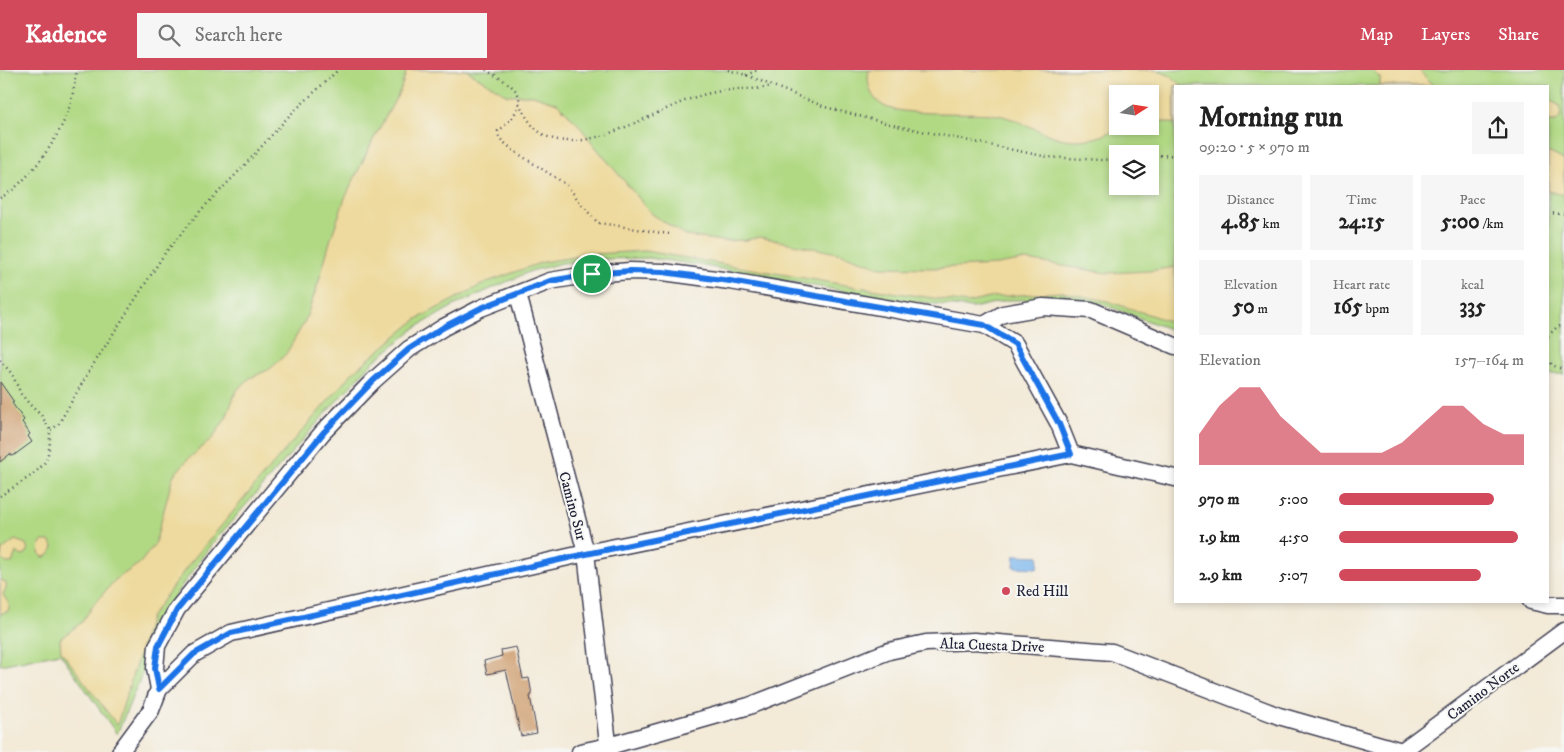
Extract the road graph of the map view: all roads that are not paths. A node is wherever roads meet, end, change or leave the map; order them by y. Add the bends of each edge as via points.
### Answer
1 (518, 294) junction
2 (984, 325) junction
3 (1174, 346) edge
4 (1071, 454) junction
5 (1174, 478) edge
6 (586, 554) junction
7 (1540, 603) edge
8 (1564, 605) edge
9 (1564, 631) edge
10 (159, 689) junction
11 (609, 749) edge
12 (120, 752) edge
13 (580, 752) edge
14 (1404, 752) edge

1 - 2 street via 550,281 592,274 663,272
1 - 6 street, Camino Sur
1 - 10 street via 481,308 409,349 324,432 177,610 158,646 155,668
2 - 3 street via 1003,314 1043,307 1091,310
2 - 4 street via 1015,344 1059,424
4 - 5 street
4 - 6 street
6 - 10 street via 231,633 194,654
6 - 11 street, Camino Sur
7 - 8 street
9 - 14 street, Camino Norte
10 - 12 street via 151,710
11 - 13 street, Alta Cuesta Drive
11 - 14 street, Alta Cuesta Drive via 748,706 889,651 926,643 974,641 1112,652 1279,716

